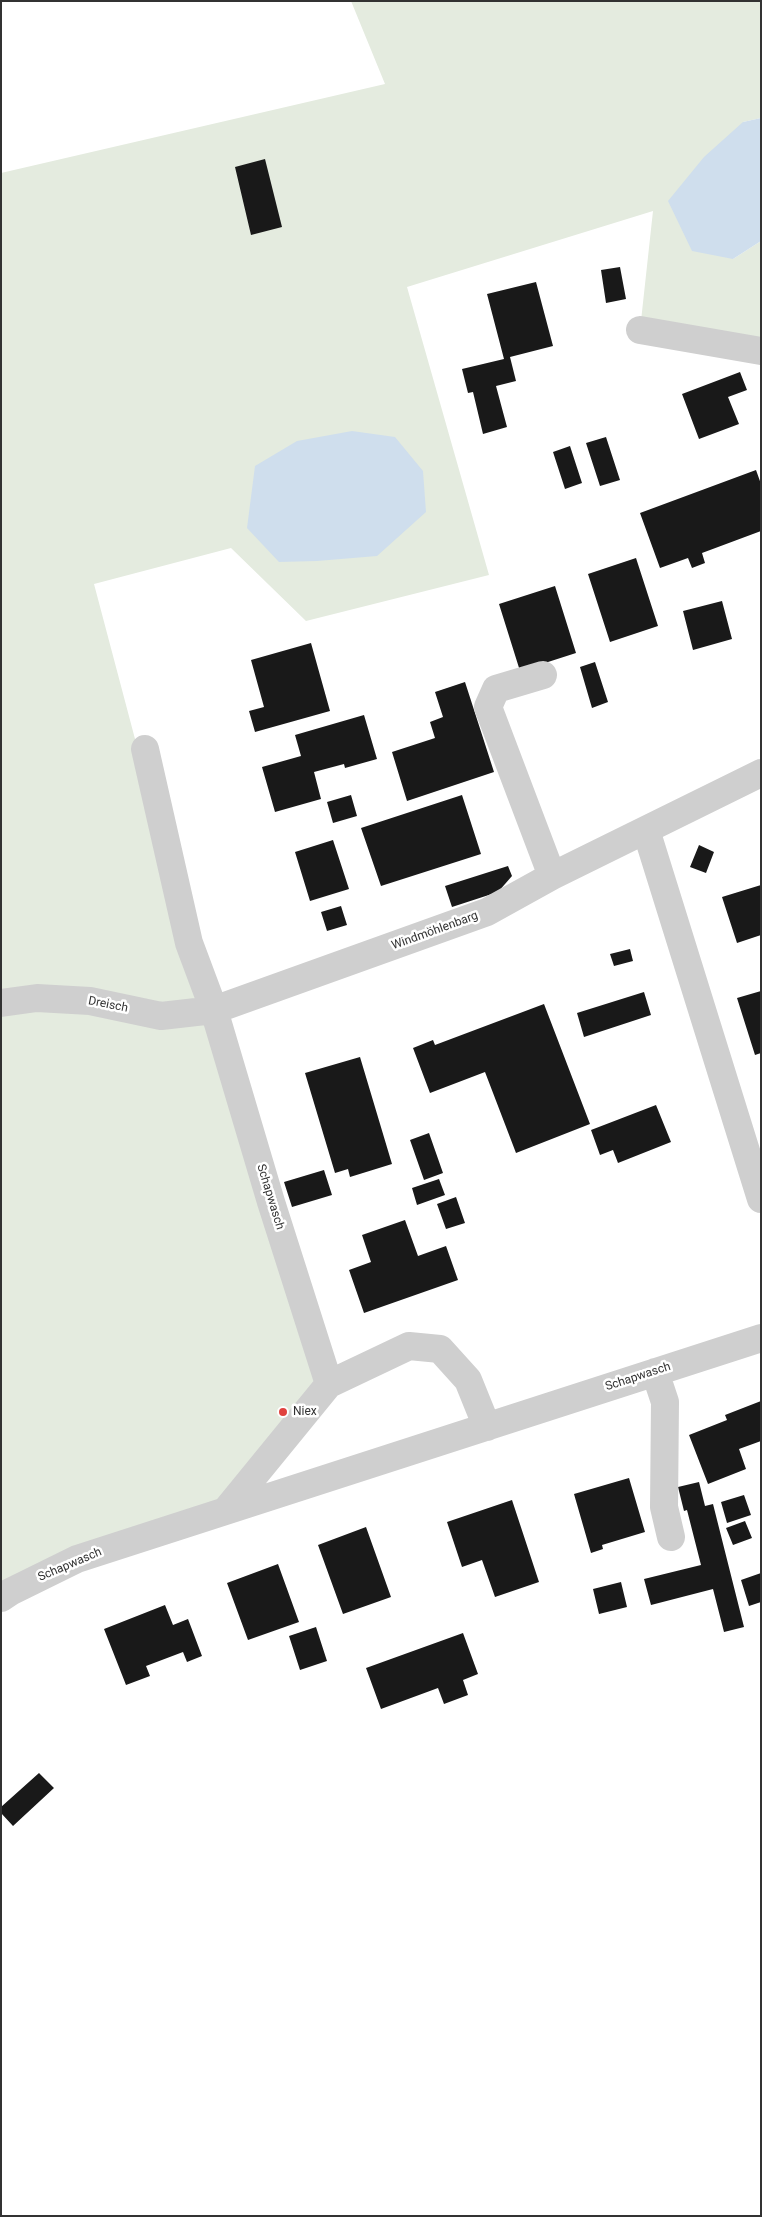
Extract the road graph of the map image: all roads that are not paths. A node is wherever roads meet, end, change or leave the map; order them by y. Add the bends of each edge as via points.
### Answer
1 (640, 330) dead end
2 (761, 351) edge
3 (543, 675) dead end
4 (145, 749) dead end
5 (761, 773) edge
6 (646, 830) junction
7 (552, 876) junction
8 (1, 1003) edge
9 (214, 1010) junction
10 (761, 1199) edge
11 (761, 1338) edge
12 (654, 1372) junction
13 (329, 1384) junction
14 (487, 1427) junction
15 (227, 1510) junction
16 (671, 1537) dead end
17 (1, 1598) edge

1 - 2 street
3 - 7 street via 496,689 488,707
4 - 9 street, Schapwasch via 189,943
5 - 6 street, Windmöhlenbarg
6 - 7 street, Windmöhlenbarg
6 - 10 street
7 - 9 street, Windmöhlenbarg via 487,912
8 - 9 street, Dreisch via 37,998 90,1001 161,1016
9 - 13 street, Schapwasch
11 - 12 street, Schapwasch
12 - 14 street, Schapwasch
12 - 16 street via 665,1402 664,1507
13 - 14 street via 409,1346 440,1349 468,1380
13 - 15 street
14 - 15 street, Schapwasch
15 - 17 street, Schapwasch via 78,1559

